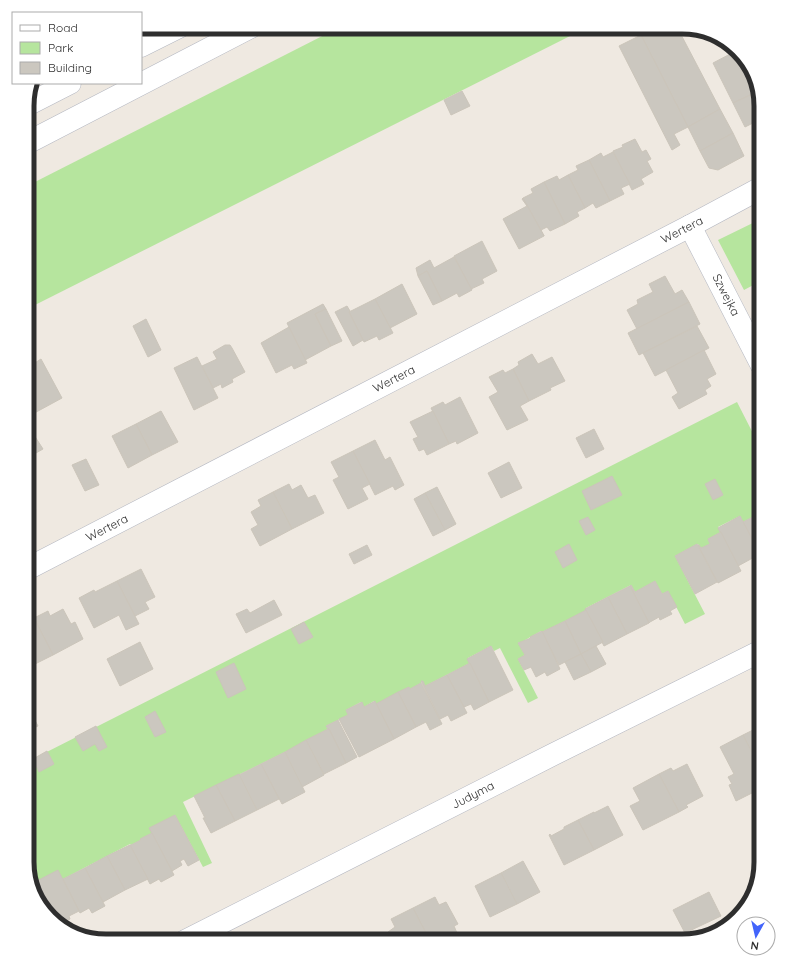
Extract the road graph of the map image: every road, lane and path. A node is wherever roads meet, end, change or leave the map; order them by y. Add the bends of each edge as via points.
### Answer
1 (165, 34) edge
2 (237, 34) edge
3 (142, 46) edge
4 (142, 83) edge
5 (68, 84) edge
6 (141, 84) edge
7 (34, 101) edge
8 (34, 139) edge
9 (754, 192) edge
10 (690, 226) junction
11 (754, 350) edge
12 (34, 565) edge
13 (754, 654) edge
14 (199, 934) edge

1 - 3 street
2 - 4 street
5 - 7 street
6 - 8 street
9 - 10 street, Wertera
10 - 11 street, Szwejka
10 - 12 street, Wertera
13 - 14 street, Judyma

